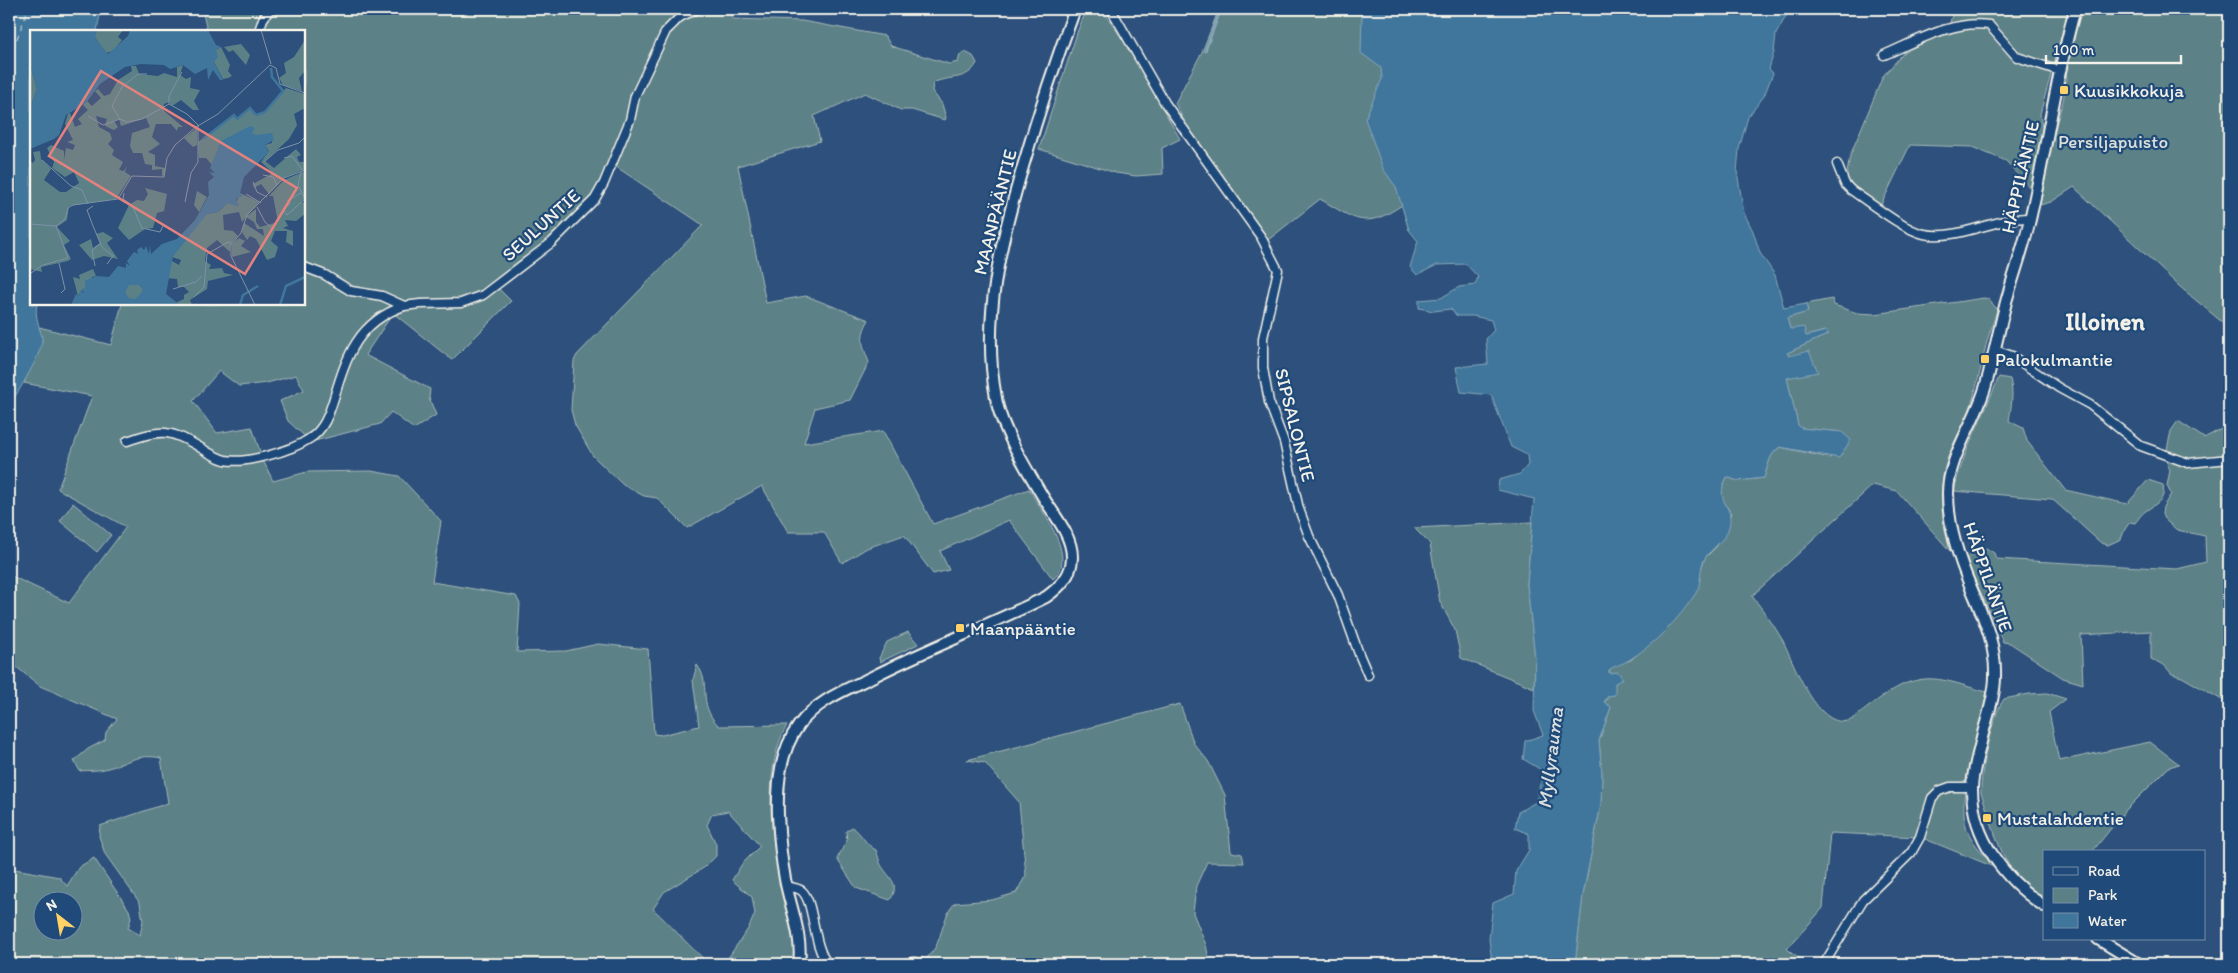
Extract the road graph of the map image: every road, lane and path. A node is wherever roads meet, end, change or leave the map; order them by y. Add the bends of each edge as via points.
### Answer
1 (270, 9) edge
2 (697, 9) edge
3 (1075, 9) edge
4 (1111, 9) edge
5 (2075, 9) edge
6 (259, 30) edge
7 (1884, 55) dead end
8 (2060, 71) junction
9 (1836, 164) dead end
10 (2030, 218) junction
11 (305, 267) edge
12 (404, 306) junction
13 (1995, 350) junction
14 (127, 441) dead end
15 (2229, 459) edge
16 (1368, 675) dead end
17 (1972, 787) junction
18 (787, 886) junction
19 (2043, 905) edge
20 (2100, 940) edge
21 (799, 964) edge
22 (828, 964) edge
23 (901, 964) edge
24 (929, 964) edge
25 (1824, 964) edge
26 (2139, 964) edge

1 - 6 street
2 - 12 street, SEULUNTIE via 666,30 635,96 630,120 595,199 551,243 483,295 461,303
3 - 18 street, MAANPÄÄNTIE via 1040,109 1000,249 990,335 990,363 999,409 1020,455 1065,533 1071,551 1070,568 1062,583 1046,597 836,694 807,715 786,750 780,777 779,825
4 - 16 street, SIPSALONTIE via 1165,104 1261,237 1278,270 1263,338 1263,368 1269,402 1284,442 1299,510 1338,595
5 - 8 street, HÄPPILÄNTIE
7 - 8 street via 1944,30 1981,24 1990,25 2017,57
8 - 10 street, HÄPPILÄNTIE
9 - 10 street via 1851,190 1922,234 1946,235 1982,225
10 - 13 street, HÄPPILÄNTIE
11 - 12 street, SEULUNTIE via 325,274 351,292 382,296
12 - 14 street via 383,315 356,341 349,352 324,425 310,439 298,445 260,456 225,460 180,435 166,432 152,432
13 - 15 street via 2012,356 2090,405 2141,446 2188,463
13 - 17 street, HÄPPILÄNTIE via 1981,400 1951,472 1948,490 1951,530 1986,622 1995,659 1993,694
17 - 19 street, HÄPPILÄNTIE via 1974,806 1988,849 2012,880
17 - 25 street via 1950,787 1932,798 1920,837 1911,853 1863,900
18 - 21 street, MAANPÄÄNTIE via 799,942
18 - 22 street via 801,890 805,897 815,937
20 - 26 street
23 - 24 street

